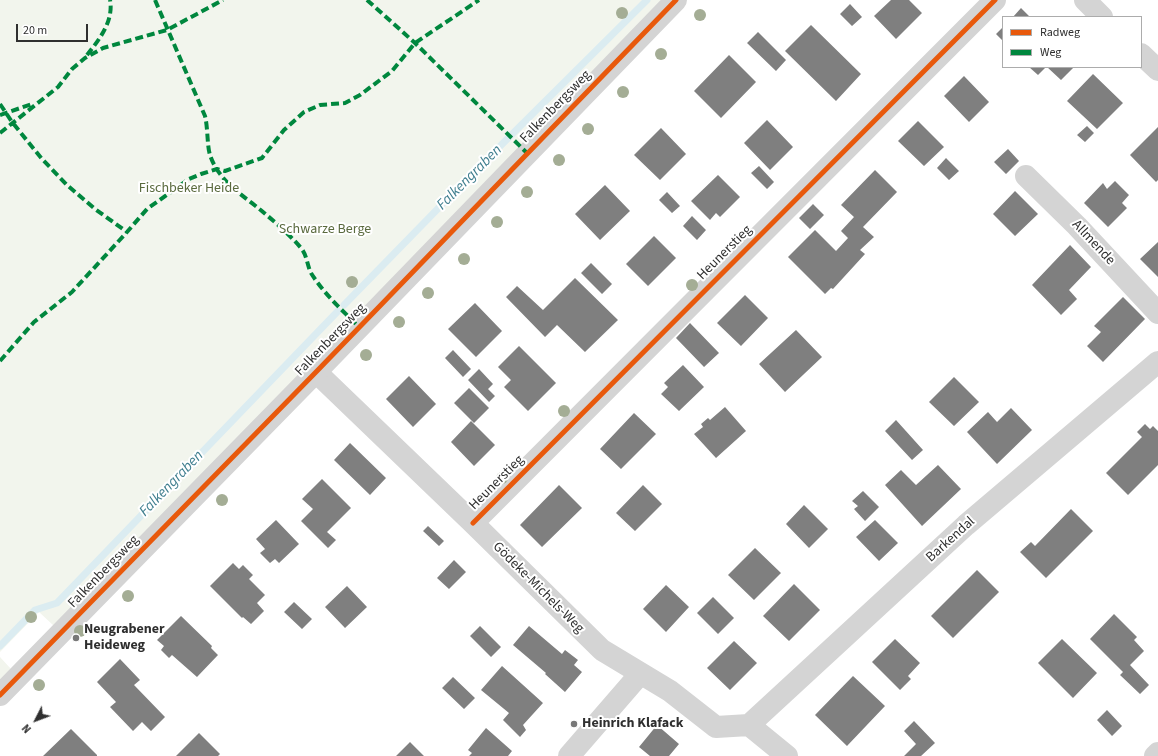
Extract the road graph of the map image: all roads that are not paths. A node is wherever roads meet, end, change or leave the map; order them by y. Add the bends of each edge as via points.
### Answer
1 (676, 0) edge
2 (995, 0) edge
3 (1084, 0) edge
4 (1101, 16) edge
5 (1142, 55) edge
6 (1158, 70) edge
7 (1026, 176) dead end
8 (1158, 313) edge
9 (1158, 362) edge
10 (316, 372) junction
11 (473, 523) junction
12 (640, 674) junction
13 (0, 695) edge
14 (749, 725) junction
15 (1158, 752) edge
16 (569, 756) edge
17 (787, 756) edge
18 (1155, 756) edge

1 - 10 street, Falkenbergsweg
2 - 11 street, Heunerstieg
3 - 4 street
5 - 6 street
7 - 8 street, Allmende via 1077,226
9 - 14 street, Barkendal via 966,525
10 - 11 street, Gödeke-Michels-Weg
10 - 13 street, Falkenbergsweg
11 - 12 street, Gödeke-Michels-Weg via 602,650
12 - 14 street, Gödeke-Michels-Weg via 670,692 716,728
12 - 16 street
14 - 17 street
15 - 18 street

